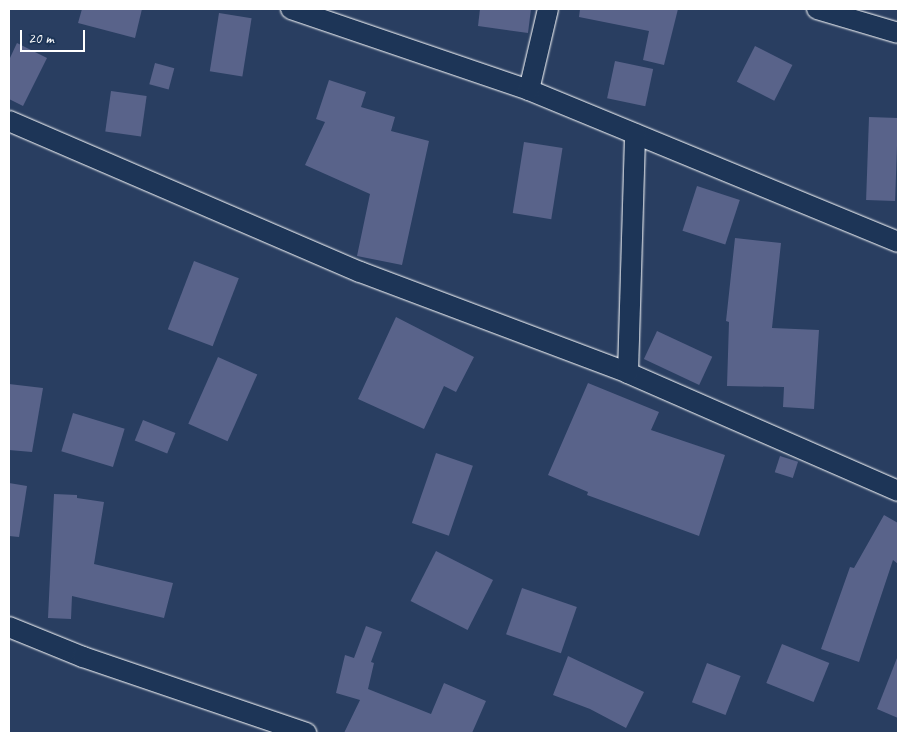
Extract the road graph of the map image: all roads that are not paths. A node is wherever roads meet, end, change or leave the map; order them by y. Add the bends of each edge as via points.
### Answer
1 (291, 9) edge
2 (548, 9) edge
3 (817, 9) edge
4 (898, 33) edge
5 (529, 90) junction
6 (9, 121) edge
7 (635, 134) junction
8 (898, 242) edge
9 (628, 372) junction
10 (898, 492) edge
11 (9, 627) edge
12 (306, 733) edge

1 - 5 street
2 - 5 street
3 - 4 street
5 - 7 street
6 - 9 street via 360,272
7 - 8 street
7 - 9 street
9 - 10 street
11 - 12 street via 83,657

